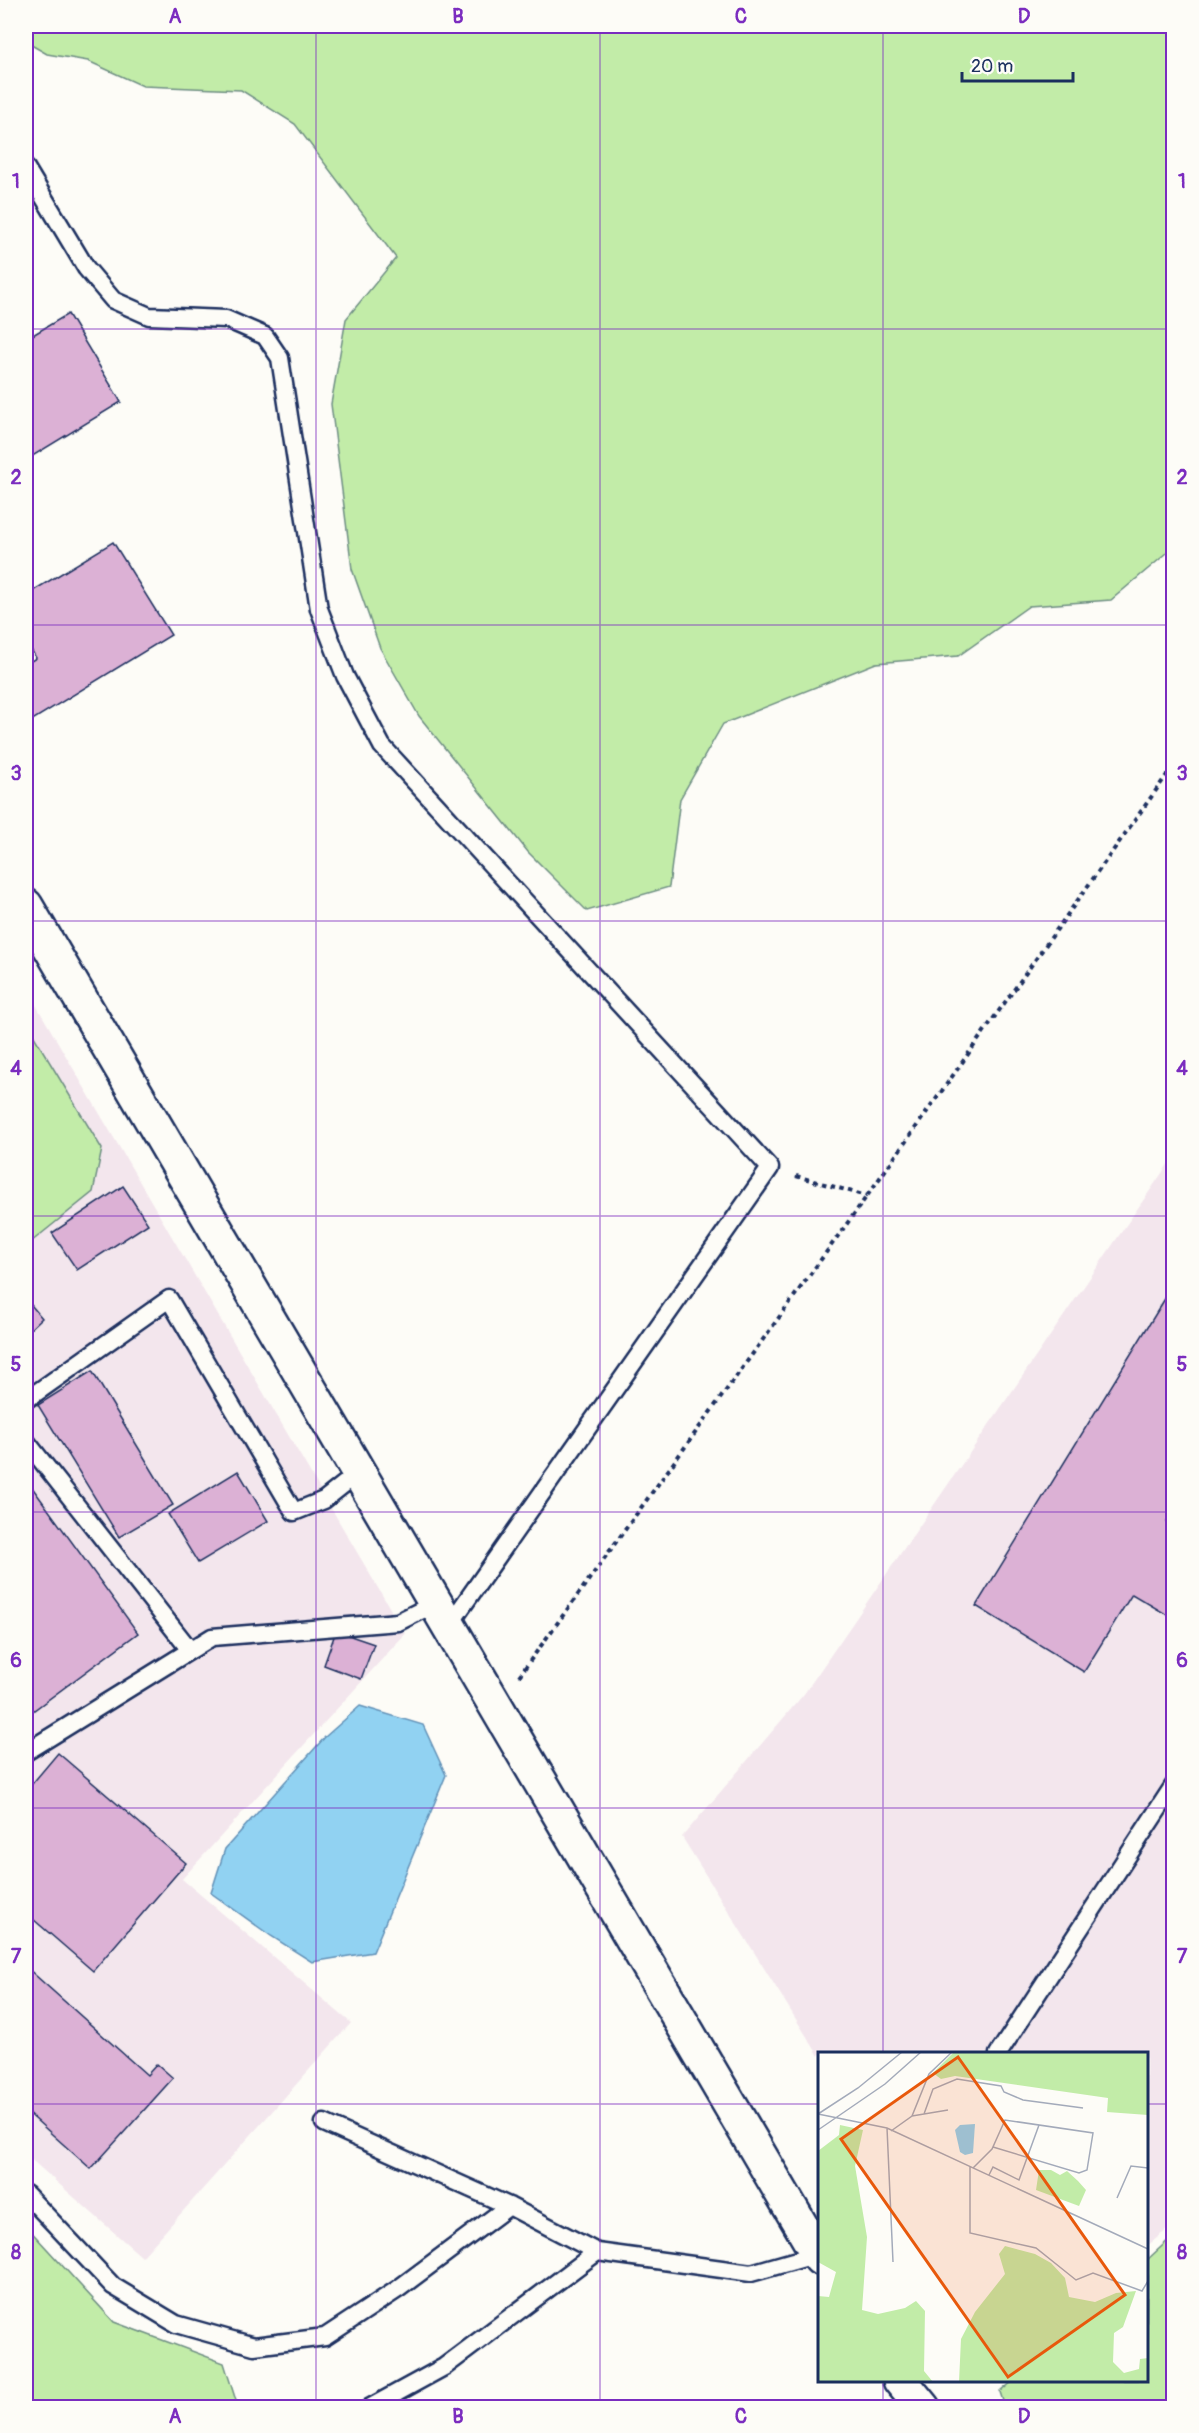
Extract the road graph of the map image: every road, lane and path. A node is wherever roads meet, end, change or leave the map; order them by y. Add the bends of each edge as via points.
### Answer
1 (26, 168) edge
2 (1173, 765) edge
3 (26, 906) edge
4 (770, 1168) junction
5 (867, 1196) junction
6 (26, 1400) edge
7 (26, 1441) edge
8 (358, 1473) junction
9 (441, 1616) junction
10 (190, 1650) junction
11 (495, 1708) junction
12 (26, 1752) edge
13 (1173, 1785) edge
14 (999, 2052) edge
15 (324, 2122) dead end
16 (26, 2194) edge
17 (509, 2206) junction
18 (597, 2252) junction
19 (818, 2254) edge
20 (818, 2256) edge
21 (902, 2382) edge
22 (369, 2408) edge
23 (923, 2408) edge

1 - 4 lane via 86,268 113,300 149,316 226,319 265,336 280,358 319,609 345,676 382,746
2 - 5 path
3 - 8 street
4 - 5 path
4 - 9 lane
5 - 11 path
6 - 8 lane via 169,1299 294,1512 324,1500
7 - 10 lane
8 - 9 street
9 - 10 lane via 212,1637
9 - 11 street
10 - 12 lane
11 - 19 street
13 - 14 lane
15 - 17 lane
16 - 17 lane via 113,2286 176,2324 254,2346 325,2337 398,2289
17 - 18 lane
18 - 20 lane via 751,2273
18 - 22 lane via 444,2367
21 - 23 street

